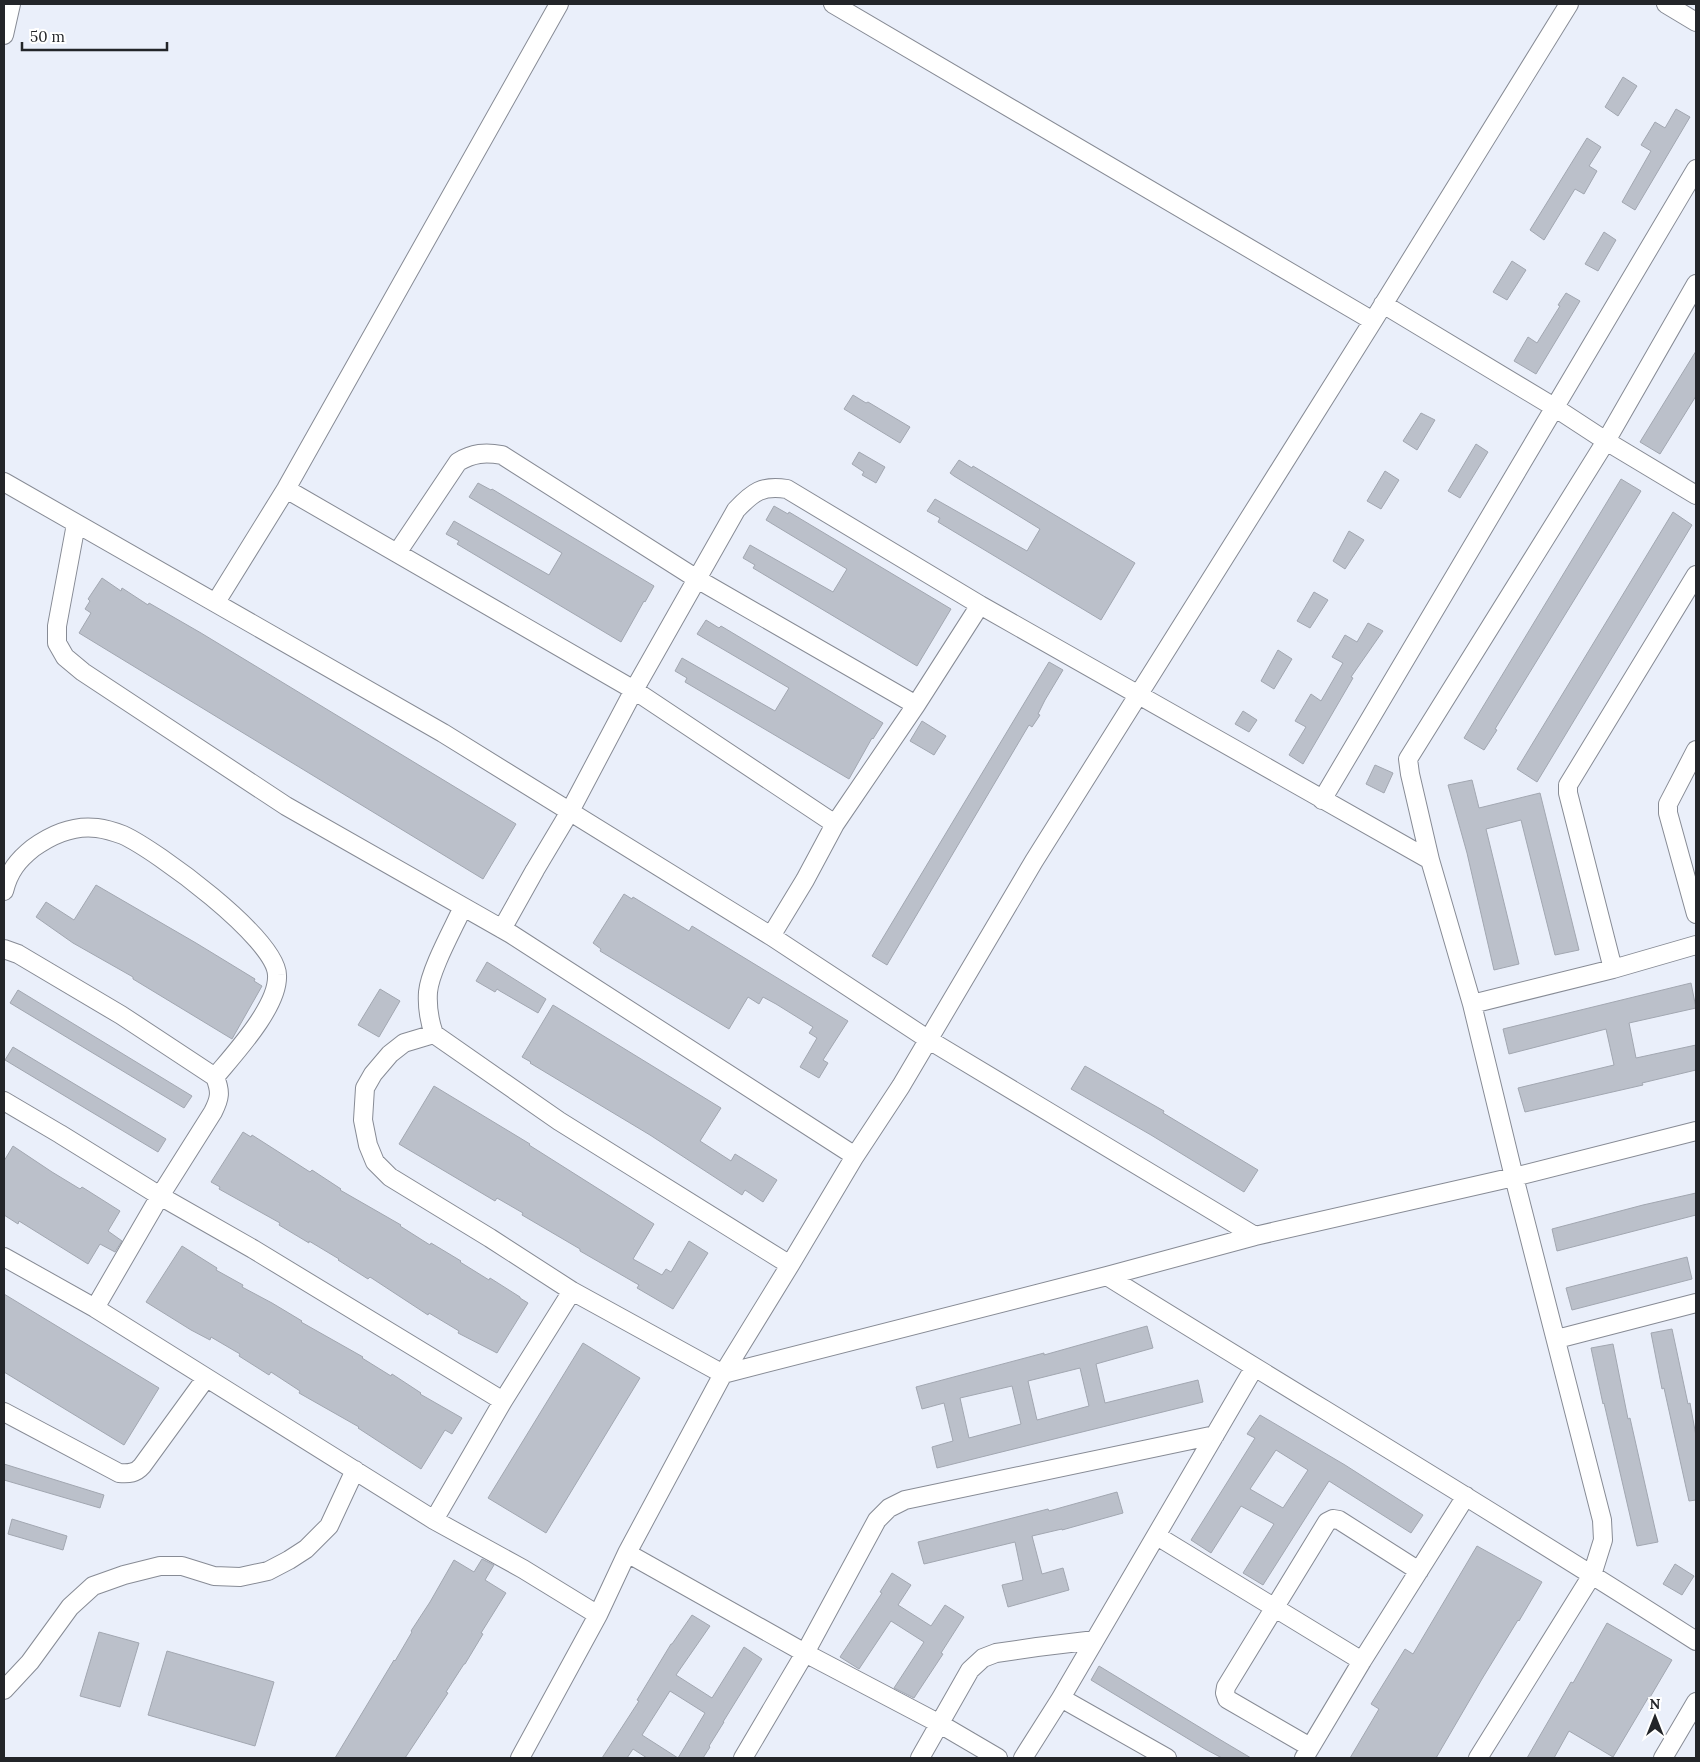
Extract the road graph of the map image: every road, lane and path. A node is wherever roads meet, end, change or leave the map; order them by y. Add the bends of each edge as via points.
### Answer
1 (11, 4) edge
2 (559, 4) edge
3 (833, 4) edge
4 (1569, 4) edge
5 (1666, 4) edge
6 (1696, 22) edge
7 (4, 35) edge
8 (1696, 169) edge
9 (1696, 284) edge
10 (1383, 304) junction
11 (1374, 321) junction
12 (1554, 407) junction
13 (1606, 441) junction
14 (4, 482) edge
15 (286, 488) junction
16 (1696, 495) edge
17 (76, 524) junction
18 (397, 553) junction
19 (1696, 575) edge
20 (697, 579) junction
21 (1690, 598) edge
22 (216, 602) junction
23 (980, 605) junction
24 (634, 690) junction
25 (1139, 694) junction
26 (916, 705) junction
27 (1696, 750) edge
28 (1322, 800) junction
29 (569, 813) junction
30 (835, 824) junction
31 (1430, 860) junction
32 (4, 890) edge
33 (463, 907) junction
34 (1696, 914) edge
35 (502, 929) junction
36 (771, 936) junction
37 (1696, 945) edge
38 (5, 946) edge
39 (1613, 969) junction
40 (1472, 1004) junction
41 (434, 1034) junction
42 (928, 1040) junction
43 (215, 1078) junction
44 (4, 1101) edge
45 (1696, 1131) edge
46 (855, 1156) junction
47 (1514, 1177) junction
48 (160, 1196) junction
49 (1255, 1236) junction
50 (4, 1257) edge
51 (790, 1265) junction
52 (1107, 1276) junction
53 (572, 1292) junction
54 (1696, 1303) edge
55 (95, 1308) junction
56 (1557, 1339) junction
57 (1254, 1368) junction
58 (723, 1374) junction
59 (206, 1378) junction
60 (503, 1401) junction
61 (4, 1412) edge
62 (1215, 1435) junction
63 (355, 1470) junction
64 (1466, 1496) junction
65 (434, 1520) junction
66 (1156, 1536) junction
67 (627, 1553) junction
68 (1419, 1571) junction
69 (1592, 1574) junction
70 (1275, 1608) junction
71 (598, 1615) junction
72 (1095, 1640) junction
73 (1696, 1641) edge
74 (805, 1653) junction
75 (1362, 1661) junction
76 (4, 1690) edge
77 (1062, 1698) junction
78 (1696, 1702) edge
79 (1691, 1722) edge
80 (940, 1724) junction
81 (1307, 1753) edge
82 (520, 1758) edge
83 (743, 1758) edge
84 (920, 1758) edge
85 (998, 1758) edge
86 (1023, 1758) edge
87 (1167, 1758) edge
88 (1478, 1758) edge
89 (1663, 1758) edge

1 - 7 street
2 - 15 street
3 - 11 street
4 - 10 street
5 - 6 street
8 - 12 street
9 - 13 street
10 - 11 street
10 - 12 street
11 - 25 street
12 - 13 street
12 - 28 street
13 - 16 street
13 - 31 street via 1408,759
14 - 17 street
15 - 18 street
15 - 22 street
17 - 22 street
17 - 33 street via 57,626 58,643 65,657 286,806
18 - 20 street via 458,462 471,454 488,453 502,455
18 - 24 street
19 - 21 street
20 - 23 street via 736,510 759,490 772,486 787,488
20 - 24 street
20 - 26 street
21 - 39 street via 1568,785
22 - 29 street via 443,733
23 - 25 street
23 - 26 street
24 - 29 street
24 - 30 street
25 - 28 street
25 - 42 street via 1034,861
26 - 30 street
27 - 34 street via 1668,804
28 - 31 street
29 - 35 street
29 - 36 street
30 - 36 street
31 - 40 street
32 - 43 street via 17,862 43,841 59,833 96,828 122,835 214,898 242,924 272,960 278,976 275,993 267,1008
33 - 35 street
33 - 41 street via 428,990 429,1019
35 - 46 street
36 - 42 street
37 - 39 street
38 - 43 street via 121,1015
39 - 40 street
40 - 47 street
41 - 51 street via 559,1121
41 - 53 street via 397,1048 365,1088 363,1120 375,1162 390,1177
42 - 46 street
42 - 49 street
43 - 48 street via 219,1099 213,1112
44 - 48 street
45 - 47 street
46 - 51 street
47 - 49 street
47 - 56 street
48 - 55 street
48 - 60 street
49 - 52 street
50 - 55 street
51 - 58 street
52 - 57 street
52 - 58 street
53 - 58 street
53 - 60 street
54 - 56 street
55 - 59 street
56 - 69 street via 1602,1520 1603,1540
57 - 62 street
57 - 64 street
58 - 67 street
59 - 61 street via 142,1466 131,1474 119,1473
59 - 63 street
60 - 65 street
62 - 66 street
62 - 74 street via 906,1500 889,1508 877,1520
63 - 65 street
63 - 76 street via 329,1526 306,1549 289,1560 268,1571 240,1577 214,1576 182,1566 160,1566 124,1574 93,1586 70,1607 30,1662
64 - 68 street
64 - 69 street
65 - 71 street
66 - 70 street
66 - 72 street
67 - 71 street
67 - 74 street
68 - 70 street via 1333,1519 1327,1522
68 - 75 street
69 - 73 street
69 - 88 street
70 - 75 street
70 - 81 street via 1225,1693 1227,1698
71 - 82 street
72 - 77 street
72 - 80 street via 982,1658 970,1670
74 - 80 street
74 - 83 street
75 - 81 street
77 - 86 street
77 - 87 street
78 - 79 street
79 - 89 street
80 - 84 street
80 - 85 street

